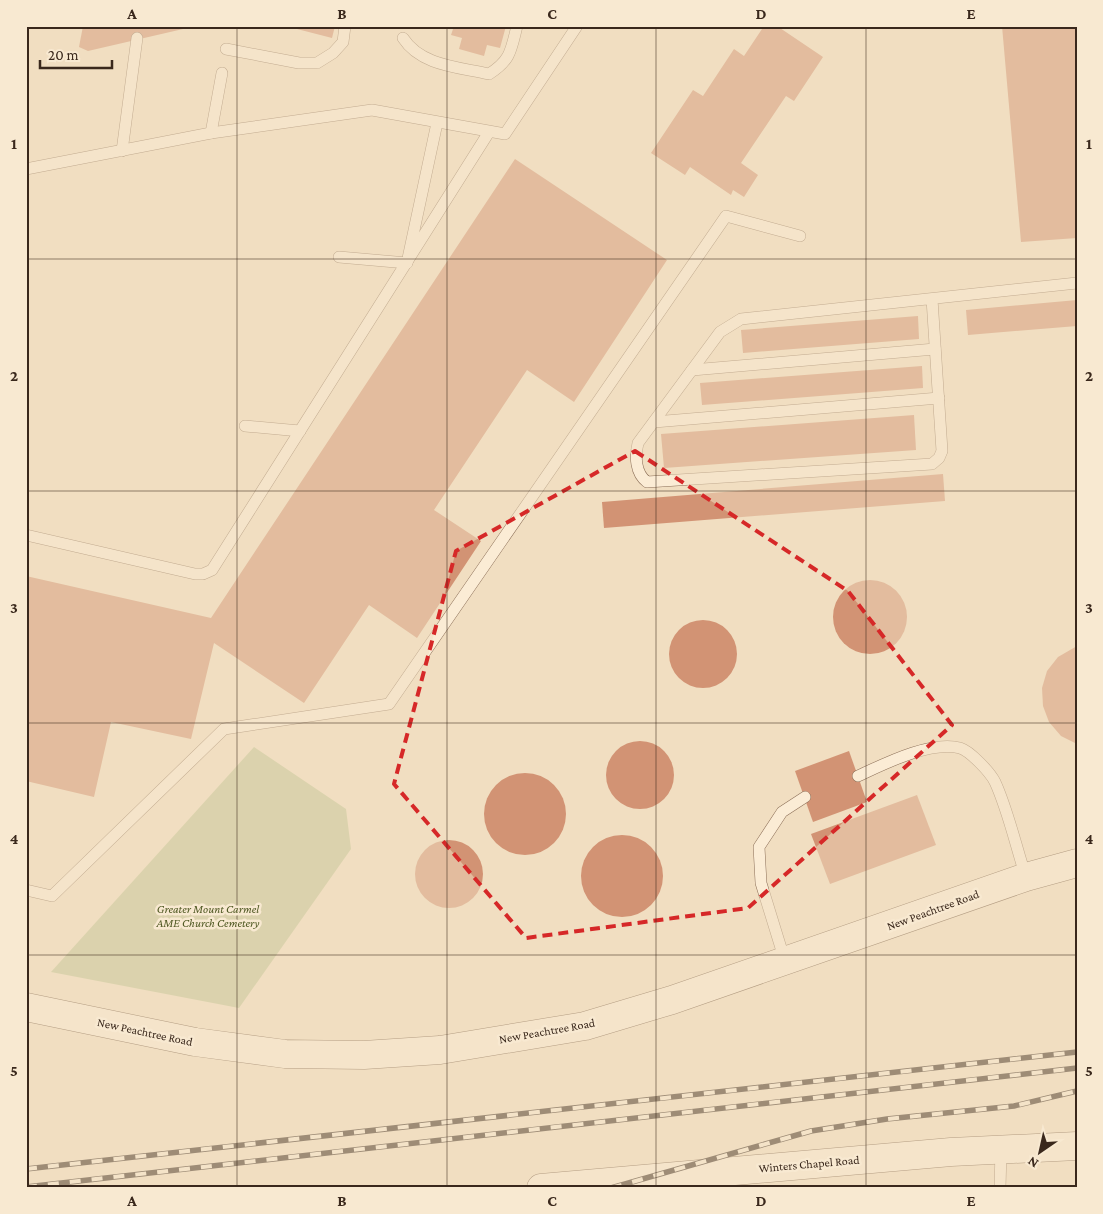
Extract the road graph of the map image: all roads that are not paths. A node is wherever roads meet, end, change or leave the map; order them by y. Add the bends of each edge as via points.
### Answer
1 (345, 26) edge
2 (517, 26) edge
3 (577, 26) edge
4 (137, 38) dead end
5 (403, 38) dead end
6 (226, 49) dead end
7 (222, 73) dead end
8 (437, 123) junction
9 (490, 132) junction
10 (211, 133) junction
11 (122, 151) junction
12 (26, 169) edge
13 (800, 236) dead end
14 (339, 257) dead end
15 (407, 263) junction
16 (1077, 283) edge
17 (932, 299) junction
18 (936, 349) junction
19 (692, 370) junction
20 (939, 398) junction
21 (654, 422) junction
22 (245, 426) dead end
23 (300, 431) junction
24 (26, 536) edge
25 (858, 776) dead end
26 (805, 797) dead end
27 (1077, 863) edge
28 (1026, 877) junction
29 (26, 890) edge
30 (785, 961) junction
31 (26, 1007) edge
32 (1077, 1146) edge
33 (1001, 1150) junction
34 (541, 1188) edge
35 (1000, 1188) edge

1 - 6 lane via 343,42 317,63 299,63
2 - 5 lane via 510,53 503,65 489,74 426,60
3 - 9 lane via 505,134
4 - 11 lane
7 - 10 lane
8 - 9 lane
8 - 10 lane via 372,110
8 - 15 lane
9 - 15 lane
10 - 11 lane
11 - 12 lane
13 - 29 lane via 726,216 389,704 224,729 52,896
14 - 15 lane
15 - 23 lane
16 - 17 lane
17 - 18 lane
17 - 19 lane via 741,319 720,332
18 - 19 lane
18 - 20 lane
19 - 21 lane
20 - 21 lane
20 - 21 lane via 942,451 932,464 647,482 642,479 635,458 638,443
22 - 23 lane
23 - 24 lane via 219,560 212,570 203,574
25 - 28 lane via 902,756 932,748 960,748 978,760 995,781
26 - 30 lane via 782,812 760,847 761,883
27 - 28 street, New Peachtree Road
28 - 30 street, New Peachtree Road
30 - 31 street, New Peachtree Road via 585,1026 440,1050 364,1055 285,1054 195,1042
32 - 33 street, Winters Chapel Road
33 - 34 street, Winters Chapel Road
33 - 35 lane

